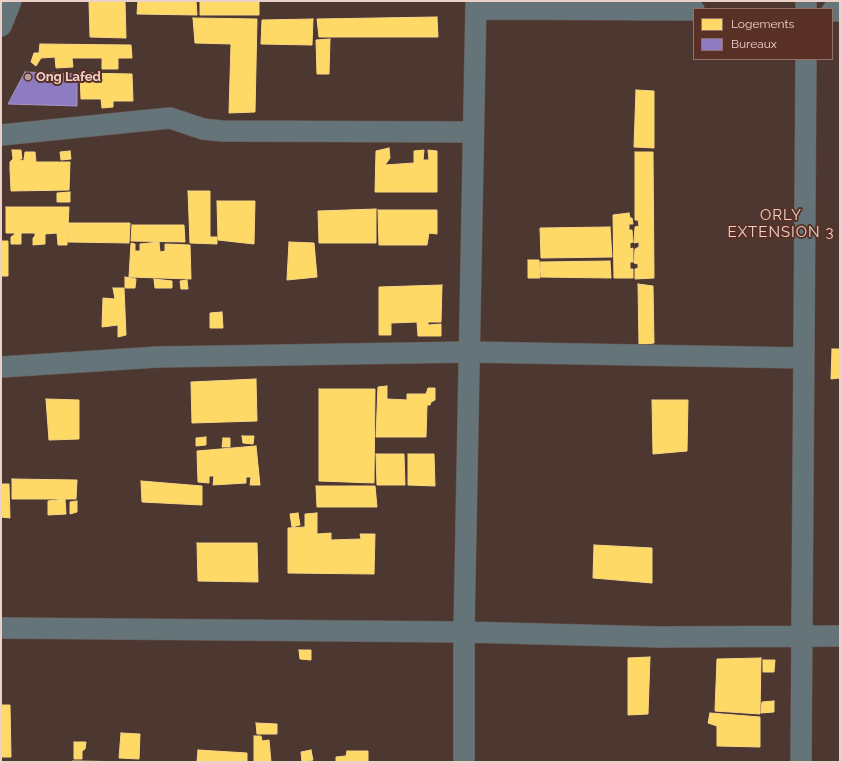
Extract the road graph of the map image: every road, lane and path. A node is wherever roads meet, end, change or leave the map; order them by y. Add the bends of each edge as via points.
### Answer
1 (11, 1) edge
2 (476, 5) edge
3 (693, 10) edge
4 (1, 26) edge
5 (806, 60) edge
6 (473, 132) junction
7 (1, 135) edge
8 (470, 352) junction
9 (804, 358) junction
10 (1, 367) edge
11 (1, 628) edge
12 (464, 632) junction
13 (802, 636) junction
14 (840, 636) edge
15 (464, 762) edge
16 (801, 762) edge

1 - 4 street
2 - 3 street
2 - 6 street
5 - 9 street
6 - 7 street via 222,131 203,129 170,118
6 - 8 street
8 - 9 street
8 - 10 street via 158,357
8 - 12 street
9 - 13 street
11 - 12 street
12 - 13 street via 659,637
12 - 15 street
13 - 14 street
13 - 16 street

